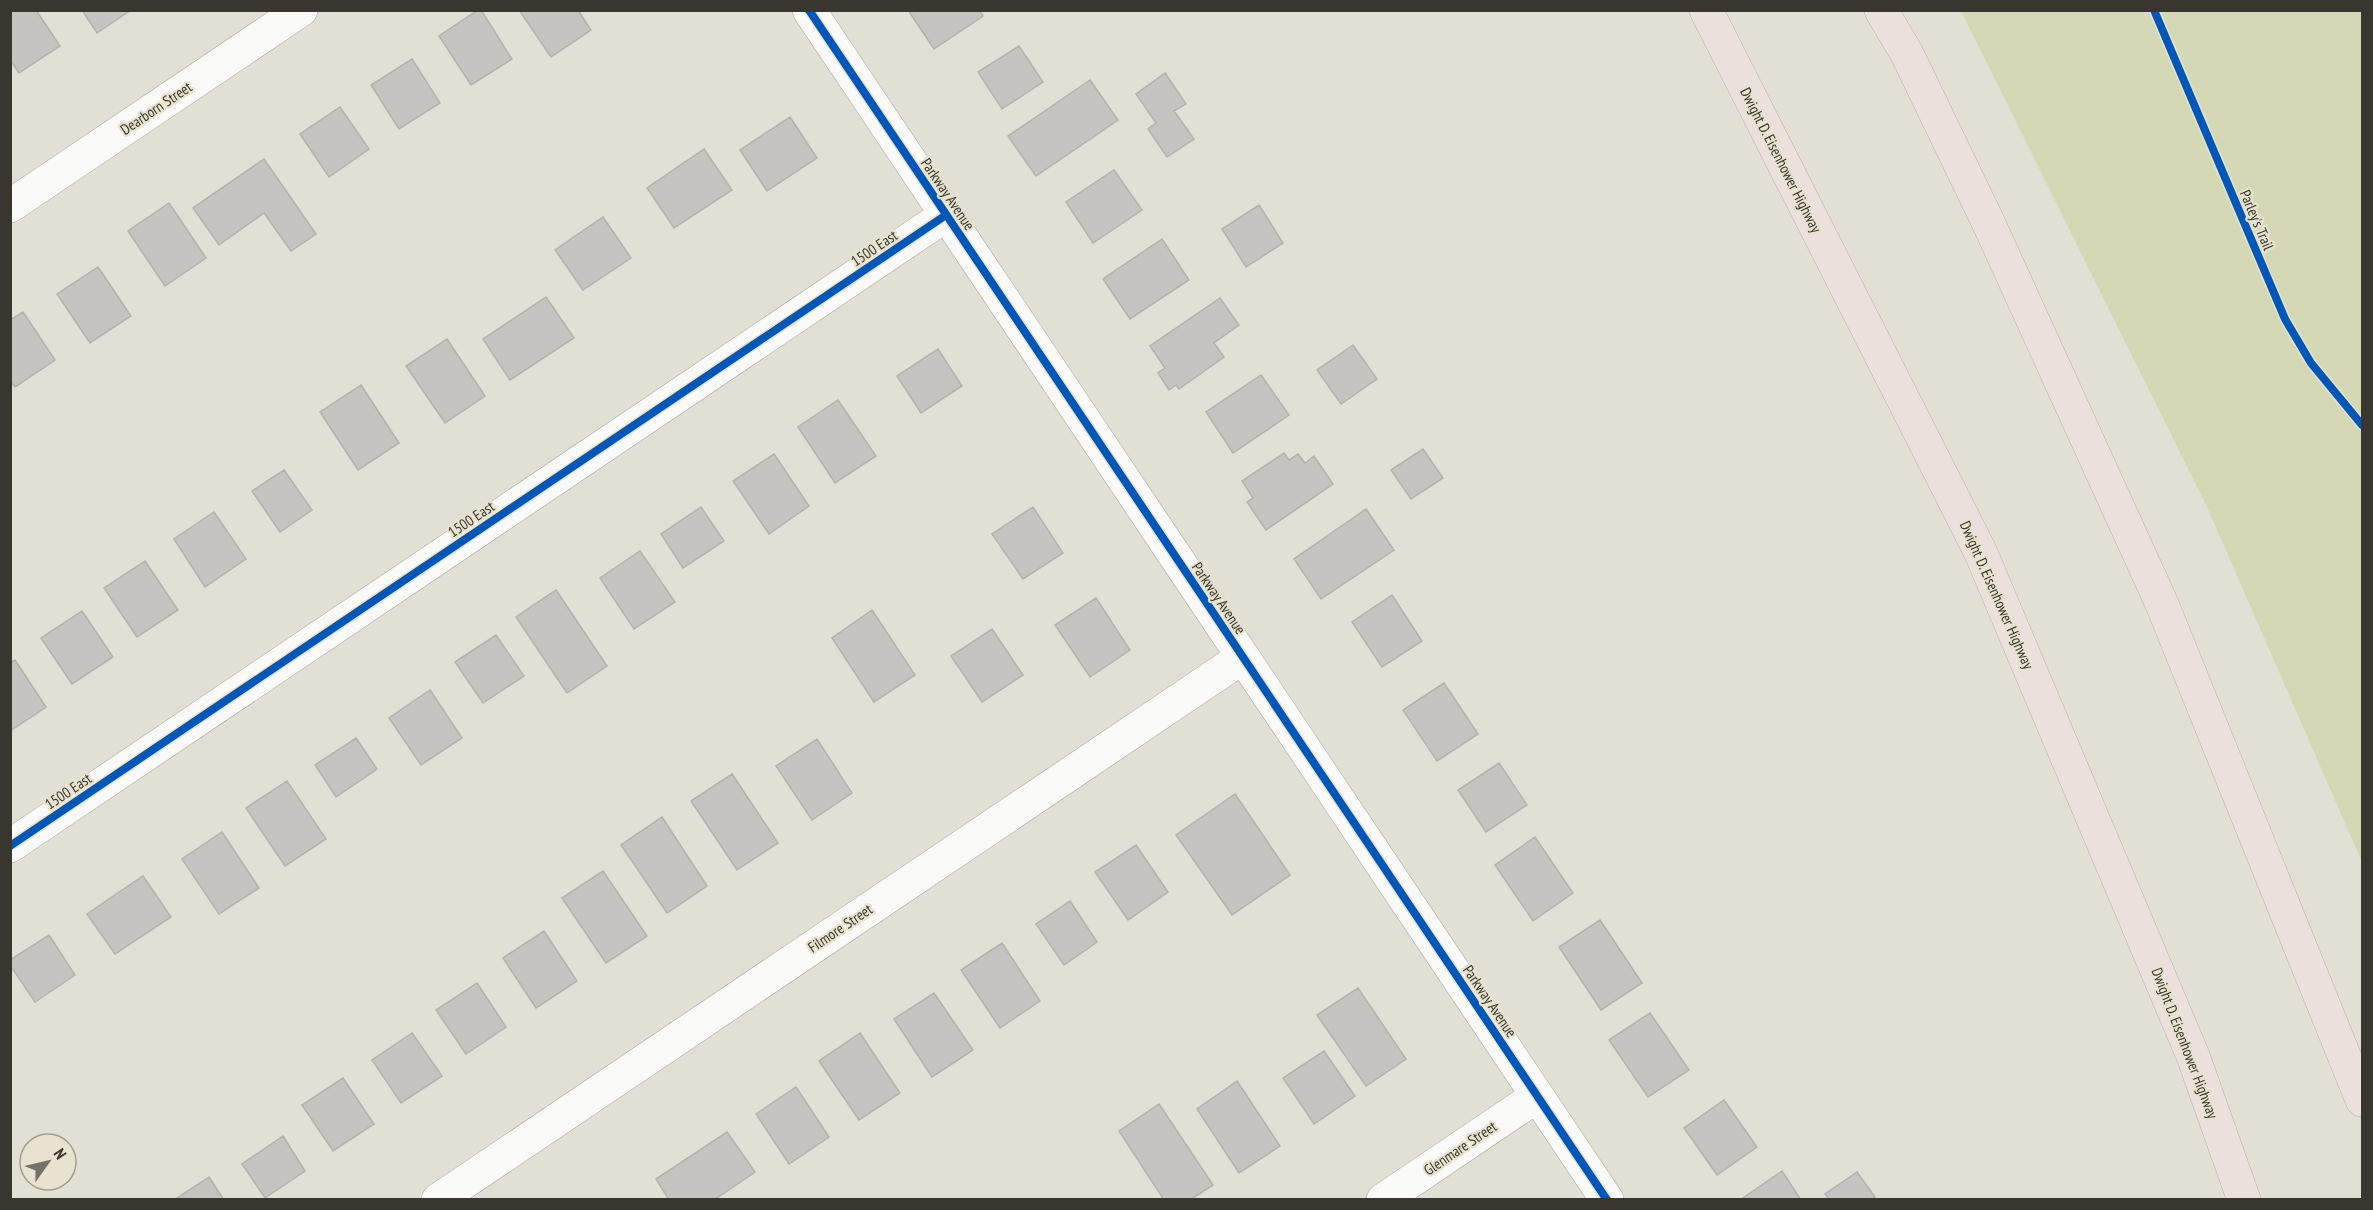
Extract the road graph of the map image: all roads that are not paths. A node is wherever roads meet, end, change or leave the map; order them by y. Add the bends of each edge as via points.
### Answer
1 (301, 10) edge
2 (809, 10) edge
3 (1706, 10) edge
4 (1881, 10) edge
5 (1891, 10) edge
6 (1907, 54) junction
7 (10, 206) edge
8 (946, 215) junction
9 (1243, 657) junction
10 (10, 846) edge
11 (1537, 1096) junction
12 (2362, 1100) edge
13 (438, 1200) edge
14 (1383, 1200) edge
15 (1607, 1200) edge
16 (2244, 1200) edge

1 - 7 street, Dearborn Street
2 - 8 street, Parkway Avenue
3 - 16 highway, Dwight D. Eisenhower Highway via 1980,551 2193,1056
4 - 6 highway
5 - 6 highway
6 - 12 highway via 2162,604
8 - 9 street, Parkway Avenue
8 - 10 street, 1500 East
9 - 11 street, Parkway Avenue
9 - 13 street, Filmore Street
11 - 14 street, Glenmare Street
11 - 15 street, Parkway Avenue

